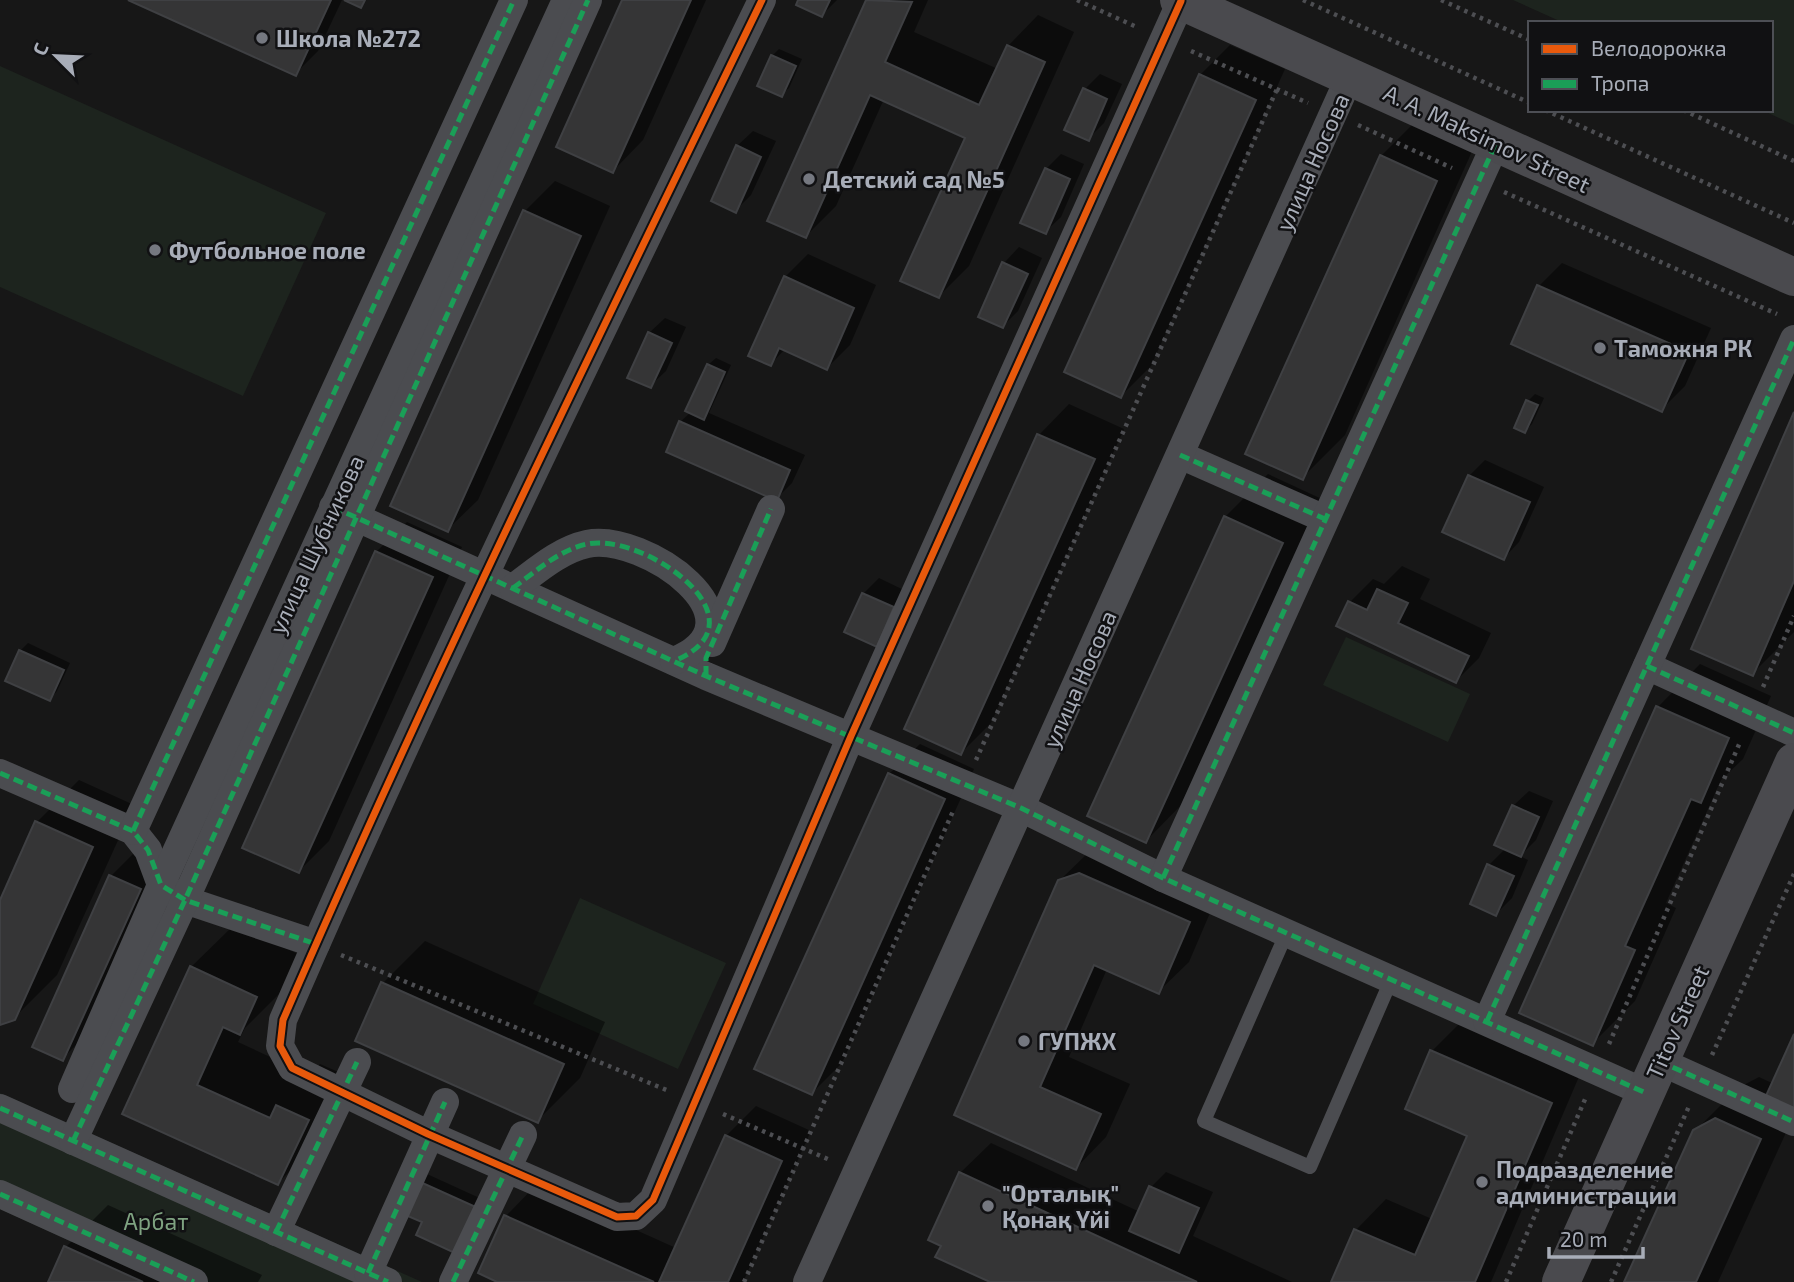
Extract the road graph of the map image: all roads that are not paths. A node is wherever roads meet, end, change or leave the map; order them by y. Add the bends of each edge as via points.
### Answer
1 (514, 0) edge
2 (566, 0) edge
3 (588, 0) edge
4 (762, 0) edge
5 (1180, 1) edge
6 (1350, 76) junction
7 (1496, 143) junction
8 (1794, 277) edge
9 (1788, 327) edge
10 (1180, 455) junction
11 (771, 509) dead end
12 (344, 512) junction
13 (1325, 519) junction
14 (484, 575) junction
15 (513, 588) junction
16 (674, 661) junction
17 (1647, 666) junction
18 (706, 676) junction
19 (1794, 733) edge
20 (851, 736) junction
21 (1794, 762) edge
22 (0, 773) edge
23 (1021, 808) junction
24 (134, 831) junction
25 (1163, 878) junction
26 (161, 885) junction
27 (185, 900) junction
28 (1287, 932) junction
29 (316, 944) junction
30 (1392, 978) junction
31 (1487, 1021) junction
32 (357, 1062) dead end
33 (1652, 1077) junction
34 (72, 1089) dead end
35 (341, 1095) junction
36 (445, 1102) dead end
37 (0, 1108) edge
38 (1794, 1122) edge
39 (428, 1134) junction
40 (523, 1135) dead end
41 (73, 1141) junction
42 (507, 1170) junction
43 (0, 1194) edge
44 (276, 1232) junction
45 (378, 1278) edge
46 (194, 1282) edge
47 (453, 1282) edge
48 (807, 1282) edge
49 (1561, 1282) edge

1 - 24 street
2 - 12 street, улица Шубникова
3 - 12 street
4 - 14 street
5 - 6 street, A. A. Maksimov Street
5 - 20 street
6 - 7 street, A. A. Maksimov Street
6 - 10 street, улица Носова
7 - 8 street, A. A. Maksimov Street
7 - 13 street
9 - 17 street
10 - 13 street
10 - 23 street, улица Носова
11 - 18 street via 706,658
12 - 14 street
12 - 26 street, улица Шубникова
12 - 27 street
13 - 25 street
14 - 15 street
14 - 29 street
15 - 16 street
15 - 16 street via 564,553 587,544 608,543 646,556 681,575 707,604 704,640 691,654
16 - 18 street
17 - 19 street
17 - 31 street
18 - 20 street
20 - 23 street
20 - 42 street via 653,1200 636,1216 617,1217
21 - 33 street, Titov Street
22 - 24 street
23 - 25 street
23 - 48 street, улица Носова
24 - 26 street via 148,850
25 - 28 street
26 - 27 street
26 - 34 street, улица Шубникова
27 - 29 street
27 - 41 street
28 - 30 street
28 - 30 lane via 1204,1121 1310,1167
29 - 35 street via 283,1020 280,1046 292,1068
30 - 31 street
31 - 33 street via 1597,1072
32 - 35 street
33 - 38 street via 1701,1079
33 - 49 street, Titov Street
35 - 39 street
35 - 44 street
36 - 39 street
37 - 41 street
39 - 42 street
39 - 45 street
40 - 42 street
41 - 44 street
42 - 47 street
43 - 46 street
44 - 45 street

